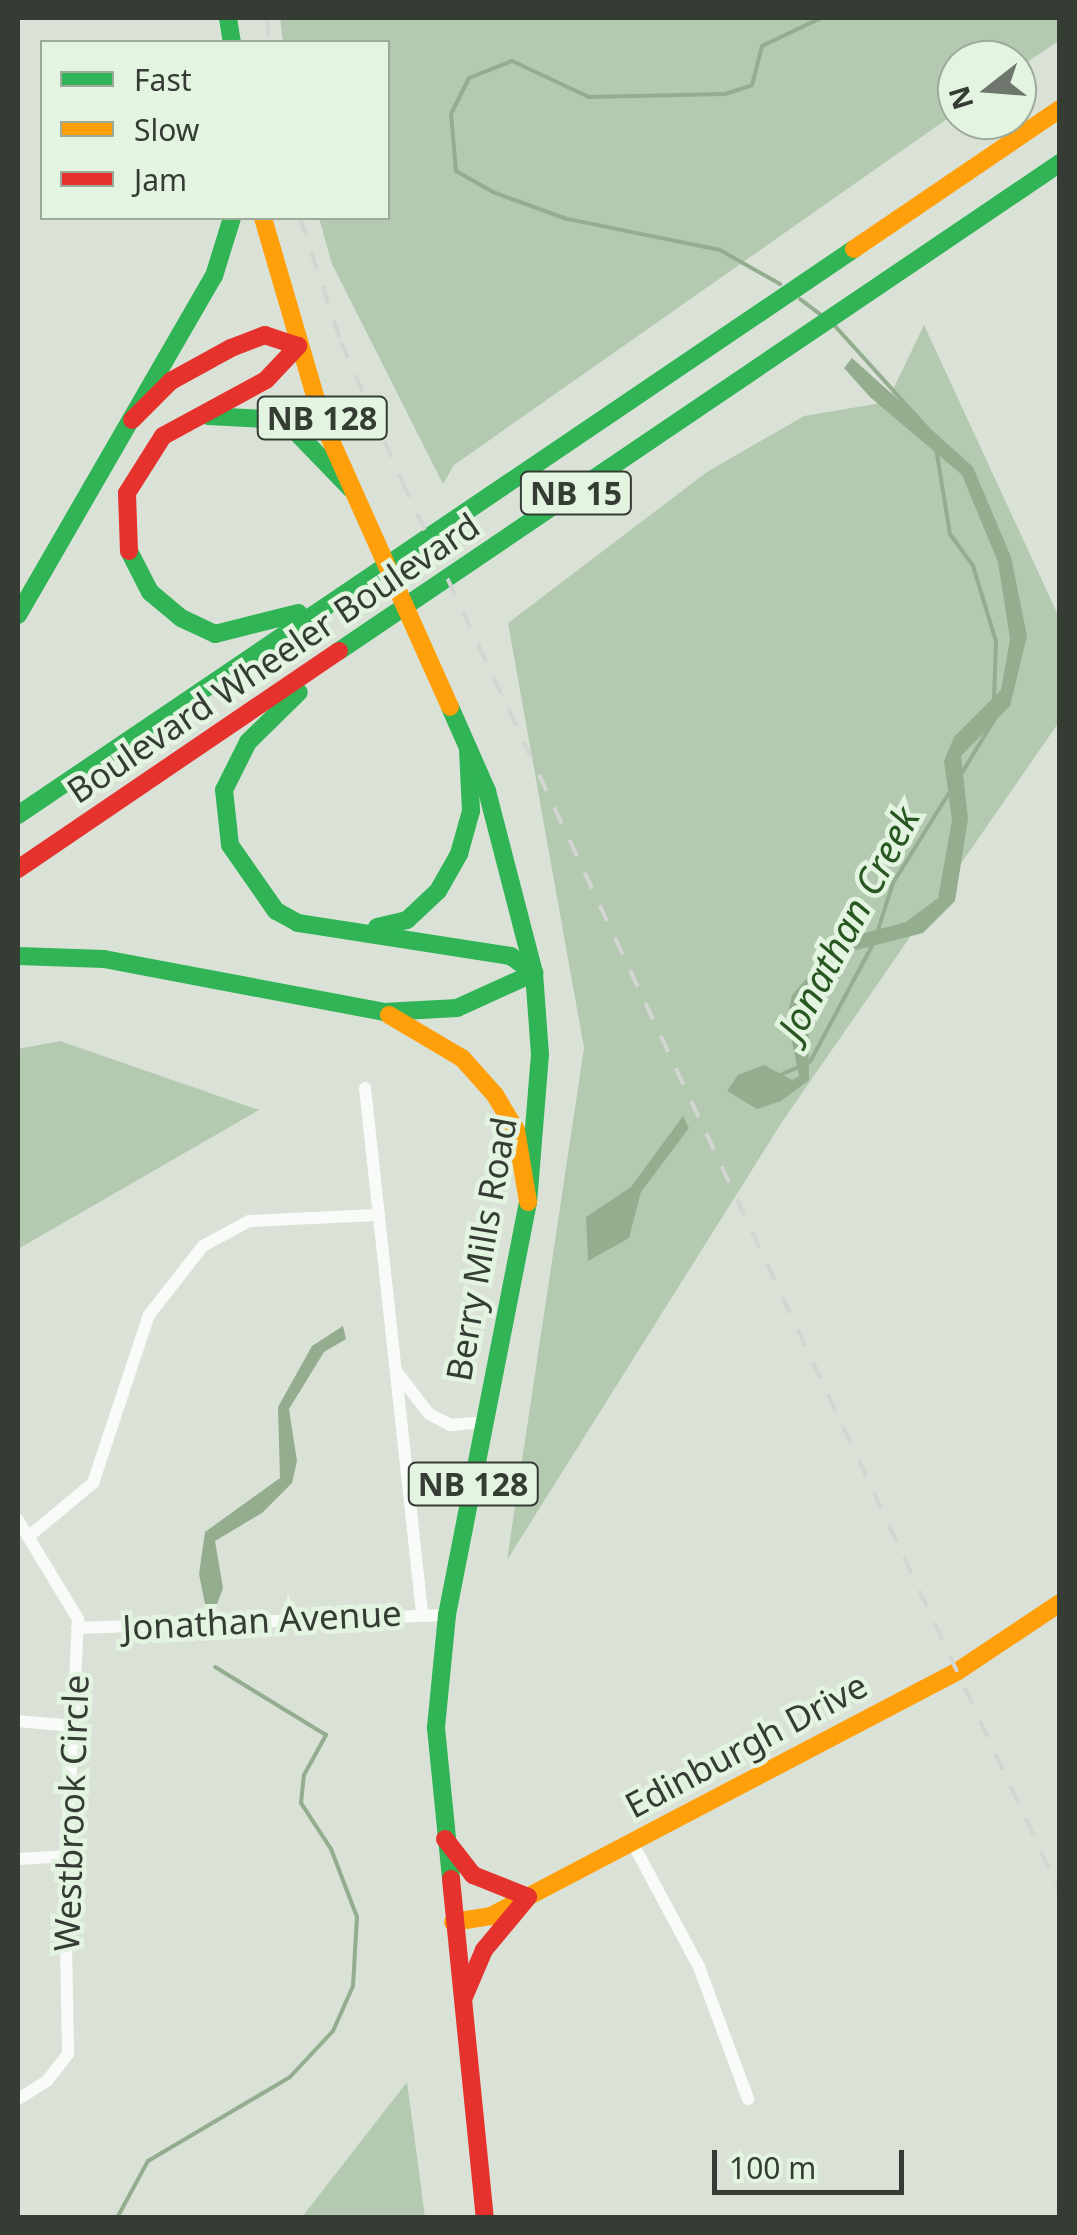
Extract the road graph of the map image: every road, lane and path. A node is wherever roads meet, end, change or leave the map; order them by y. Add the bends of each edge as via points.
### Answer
1 (1060, 109) edge
2 (1060, 163) edge
3 (231, 220) edge
4 (264, 220) edge
5 (298, 346) junction
6 (198, 417) junction
7 (132, 420) junction
8 (351, 489) junction
9 (338, 598) junction
10 (18, 614) edge
11 (330, 660) junction
12 (468, 749) junction
13 (18, 815) edge
14 (18, 869) edge
15 (367, 929) junction
16 (18, 956) edge
17 (534, 973) junction
18 (384, 1012) junction
19 (365, 1088) dead end
20 (528, 1202) junction
21 (377, 1215) junction
22 (392, 1366) junction
23 (484, 1422) junction
24 (18, 1520) edge
25 (28, 1537) junction
26 (1060, 1604) edge
27 (422, 1613) junction
28 (447, 1615) junction
29 (77, 1628) junction
30 (18, 1721) edge
31 (73, 1726) junction
32 (443, 1835) junction
33 (632, 1842) junction
34 (67, 1856) junction
35 (18, 1859) edge
36 (528, 1897) junction
37 (453, 1922) junction
38 (462, 2003) junction
39 (748, 2099) dead end
40 (18, 2100) edge
41 (485, 2218) edge

1 - 9 main road, Boulevard Wheeler Boulevard / NB 15
2 - 11 main road, Boulevard Wheeler Boulevard / NB 15
3 - 7 main road via 214,276
4 - 5 main road, NB 128
5 - 6 main road via 266,380
5 - 7 main road via 264,335 231,348 171,381
5 - 8 main road, NB 128
6 - 8 main road via 265,419 295,432
6 - 9 main road via 164,436 128,492 128,557 150,592 181,618 215,634 250,630
7 - 10 main road
8 - 12 main road, Berry Mills Road / NB 128
9 - 13 main road, Boulevard Wheeler Boulevard / NB 15
11 - 14 main road, Boulevard Wheeler Boulevard / NB 15
11 - 15 main road via 248,742 224,790 230,845 276,910 298,924
12 - 15 main road via 471,811 460,854 438,892 407,920
12 - 17 main road, Berry Mills Road / NB 128 via 508,859
15 - 17 main road via 512,956
16 - 18 main road via 104,960
17 - 18 main road via 457,1008
17 - 20 main road, Berry Mills Road / NB 128 via 540,1054
18 - 20 main road via 462,1058 495,1095 516,1130
19 - 21 street
20 - 23 main road, Berry Mills Road / NB 128
21 - 22 street
21 - 25 street via 250,1221 203,1246 149,1315 94,1483
22 - 23 street via 429,1414 451,1425
22 - 27 street
23 - 28 main road, Berry Mills Road / NB 128
24 - 25 street, Westbrook Circle
25 - 29 street, Westbrook Circle
26 - 33 main road, Edinburgh Drive via 958,1672
27 - 28 street, Jonathan Avenue
27 - 29 street, Jonathan Avenue
28 - 32 main road, Berry Mills Road / NB 128 via 436,1768
29 - 31 street, Westbrook Circle
30 - 31 street
31 - 34 street, Westbrook Circle
32 - 36 main road via 473,1875
32 - 37 main road, NB 128
33 - 36 main road, Edinburgh Drive
33 - 39 street via 699,1967
34 - 35 street
34 - 40 street, Westbrook Circle via 68,2054 47,2081
36 - 37 main road, Edinburgh Drive via 491,1916
36 - 38 main road via 484,1950
37 - 38 main road, NB 128
38 - 41 main road, NB 128

